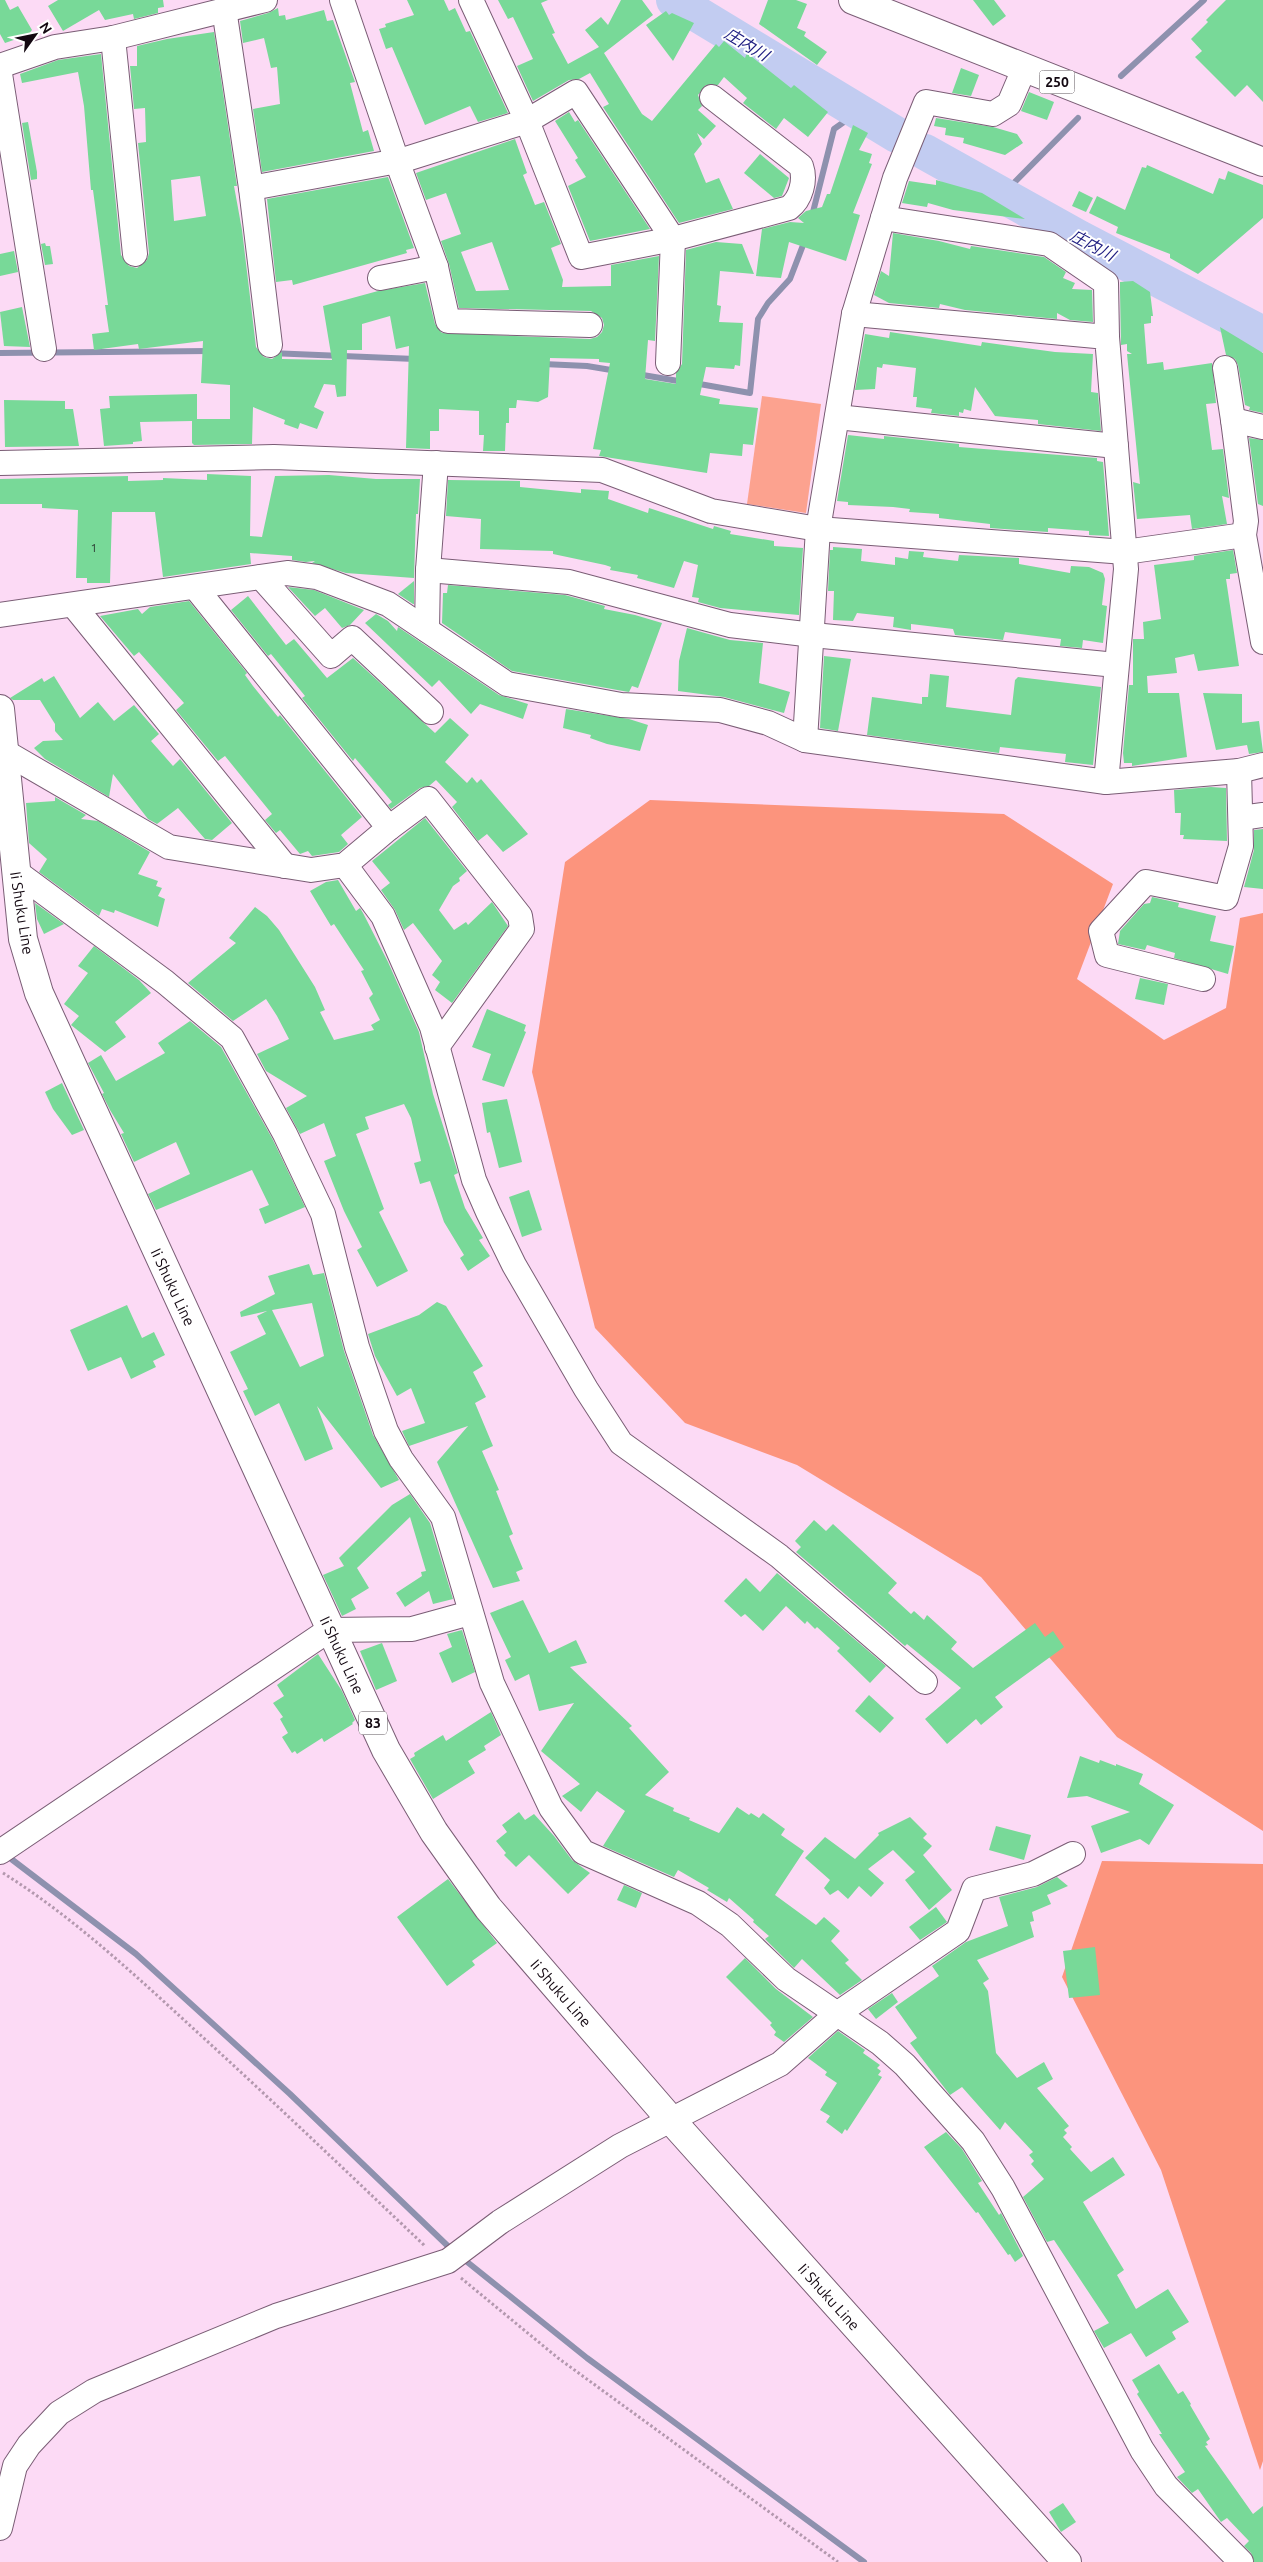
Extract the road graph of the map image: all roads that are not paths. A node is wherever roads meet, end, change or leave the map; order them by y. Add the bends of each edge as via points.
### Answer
1 (265, 0) edge
2 (342, 0) edge
3 (471, 0) edge
4 (853, 0) edge
5 (224, 9) junction
6 (112, 38) junction
7 (0, 66) edge
8 (1024, 69) junction
9 (0, 74) edge
10 (712, 97) dead end
11 (527, 121) junction
12 (396, 161) junction
13 (1263, 162) edge
14 (251, 188) junction
15 (883, 218) junction
16 (673, 239) junction
17 (135, 254) dead end
18 (436, 267) junction
19 (380, 278) dead end
20 (854, 314) junction
21 (590, 325) dead end
22 (1107, 337) junction
23 (270, 345) dead end
24 (44, 349) dead end
25 (668, 363) dead end
26 (1225, 368) dead end
27 (837, 417) junction
28 (1233, 420) junction
29 (1263, 427) edge
30 (1116, 446) junction
31 (0, 463) edge
32 (436, 463) junction
33 (1251, 527) edge
34 (818, 529) junction
35 (1125, 552) junction
36 (428, 570) junction
37 (261, 577) junction
38 (194, 587) junction
39 (74, 606) junction
40 (0, 615) edge
41 (427, 630) junction
42 (813, 635) junction
43 (1263, 637) edge
44 (1116, 665) junction
45 (0, 709) edge
46 (431, 712) dead end
47 (805, 740) junction
48 (5, 752) junction
49 (1263, 765) edge
50 (1239, 771) junction
51 (1106, 782) junction
52 (1252, 817) edge
53 (389, 828) junction
54 (9, 853) edge
55 (345, 865) junction
56 (285, 866) junction
57 (1204, 979) dead end
58 (438, 1047) junction
59 (470, 1613) junction
60 (329, 1630) junction
61 (925, 1682) dead end
62 (6, 1847) edge
63 (1073, 1854) dead end
64 (837, 2014) junction
65 (671, 2120) junction
66 (0, 2528) edge
67 (1227, 2558) edge
68 (1067, 2562) edge

1 - 5 street
2 - 12 street
3 - 11 street
4 - 8 main road, 250
5 - 6 street
5 - 14 street
6 - 7 street via 55,47
6 - 17 street
8 - 13 main road, 250
8 - 15 street via 1009,104 993,114 926,102 895,178
9 - 24 street
10 - 16 street via 801,166 804,174 799,197 789,208
11 - 12 street
11 - 16 street via 576,92
11 - 16 street via 581,257
12 - 14 street
12 - 18 street
14 - 23 street
15 - 20 street
15 - 22 street via 1049,244 1106,283
16 - 25 street
18 - 19 street
18 - 21 street via 448,321
20 - 22 street
20 - 27 street
22 - 30 street
26 - 28 street
27 - 30 street
27 - 34 street
28 - 29 street
28 - 33 street
30 - 35 street
31 - 32 street via 274,457
32 - 34 street via 602,470 711,511
32 - 36 street
33 - 35 street
33 - 43 street
34 - 35 street
34 - 42 street
35 - 44 street
36 - 41 street
36 - 42 street via 569,582 730,625
37 - 38 street
37 - 41 street via 287,573 317,577 388,604
37 - 46 street via 331,656 352,638
38 - 39 street
38 - 53 street
39 - 40 street
39 - 56 street
41 - 47 street via 507,684 620,705 720,710 768,723
42 - 44 street
42 - 47 street
44 - 51 street
45 - 48 main road, Ii Shuku Line / 83
47 - 51 street
48 - 54 main road, Ii Shuku Line / 83
48 - 56 street via 169,847
49 - 50 street
50 - 51 street
50 - 52 street
52 - 57 street via 1226,898 1146,882 1101,930 1107,955
53 - 55 street
53 - 58 street via 428,799 520,916 522,929
54 - 59 street via 232,1038 285,1134 323,1214 357,1347 386,1431 401,1459 443,1517
54 - 60 main road, Ii Shuku Line / 83 via 23,939 39,993
55 - 56 street via 311,870
55 - 58 street via 383,916
58 - 61 street via 474,1180 488,1212 514,1265 621,1443 779,1556
59 - 60 street via 412,1629
59 - 64 street via 492,1683 547,1799 583,1852 698,1903 730,1925 786,1978
60 - 62 street
60 - 65 main road, Ii Shuku Line / 83 via 386,1750 434,1832 488,1908
63 - 64 street via 1033,1874 974,1889 958,1931
64 - 65 street via 780,2064
64 - 67 street via 880,2043 905,2065 973,2141 1003,2188 1142,2450 1166,2486
65 - 66 street via 620,2146 500,2222 445,2262 276,2316 94,2391 59,2412 15,2466
65 - 68 main road, Ii Shuku Line / 83

